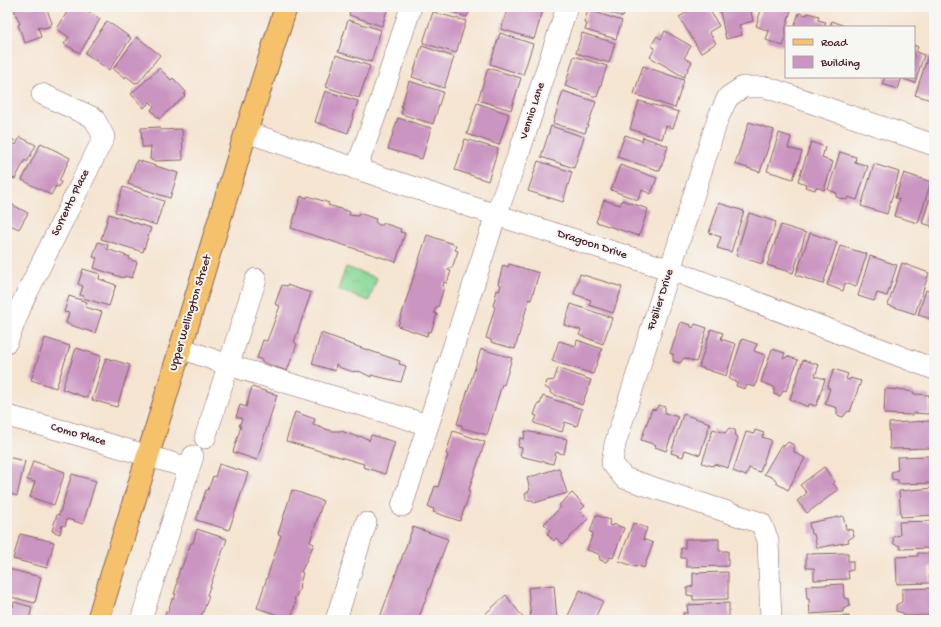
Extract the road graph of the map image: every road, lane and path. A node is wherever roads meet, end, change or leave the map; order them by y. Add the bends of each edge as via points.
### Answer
1 (286, 7) edge
2 (411, 7) edge
3 (567, 7) edge
4 (42, 94) dead end
5 (246, 132) junction
6 (934, 145) edge
7 (356, 169) junction
8 (496, 215) junction
9 (671, 270) junction
10 (256, 279) dead end
11 (7, 342) edge
12 (181, 348) junction
13 (228, 365) junction
14 (934, 369) edge
15 (7, 416) edge
16 (428, 425) junction
17 (205, 438) dead end
18 (148, 455) junction
19 (402, 506) dead end
20 (366, 523) dead end
21 (98, 620) edge
22 (141, 620) edge
23 (336, 620) edge
24 (771, 620) edge

1 - 5 main road, Upper Wellington Street
2 - 7 street
3 - 8 street, Vennio Lane
4 - 11 street, Sorrento Place via 94,118 104,137 22,301
5 - 7 street, Dragoon Drive
5 - 12 main road, Upper Wellington Street
6 - 9 street, Fusilier Drive via 766,87 743,87 728,97 718,118
7 - 8 street, Dragoon Drive
8 - 9 street, Dragoon Drive
8 - 16 street, Vennio Lane
9 - 14 street, Dragoon Drive
9 - 24 street, Fusilier Drive via 612,463 624,478 761,523 768,540
10 - 13 street
12 - 13 street
12 - 18 main road, Upper Wellington Street
13 - 16 street
13 - 17 street
15 - 18 street, Como Place
16 - 19 street, Vennio Lane
18 - 21 main road, Upper Wellington Street
18 - 22 street, Como Place via 191,462
20 - 23 street

